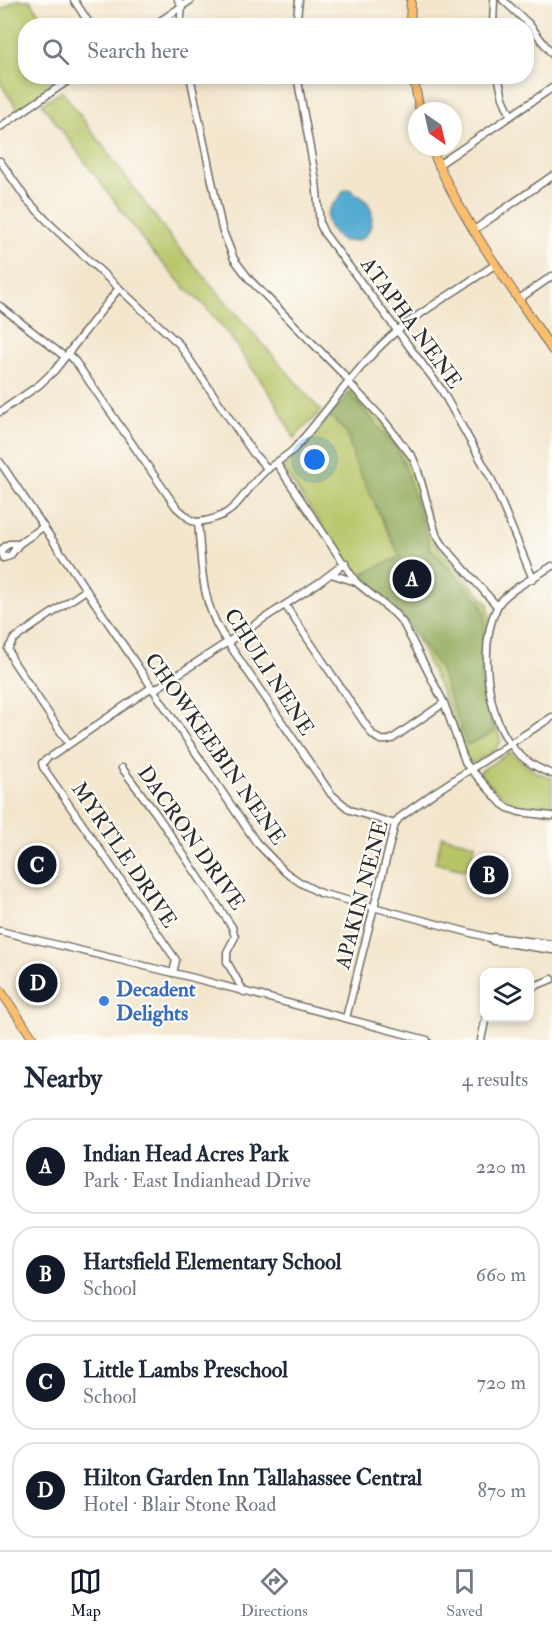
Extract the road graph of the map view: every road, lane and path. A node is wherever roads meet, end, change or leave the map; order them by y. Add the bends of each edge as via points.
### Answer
1 (74, 0) edge
2 (191, 0) edge
3 (299, 0) edge
4 (411, 0) edge
5 (494, 0) edge
6 (503, 0) edge
7 (180, 3) edge
8 (86, 18) edge
9 (163, 18) edge
10 (297, 18) edge
11 (410, 18) edge
12 (493, 18) edge
13 (522, 18) edge
14 (534, 31) edge
15 (552, 54) edge
16 (63, 84) edge
17 (192, 84) edge
18 (298, 84) edge
19 (415, 84) edge
20 (500, 84) edge
21 (552, 88) edge
22 (418, 102) edge
23 (511, 116) junction
24 (0, 127) edge
25 (434, 156) edge
26 (0, 161) edge
27 (438, 165) junction
28 (552, 176) edge
29 (474, 230) junction
30 (496, 264) junction
31 (552, 276) edge
32 (119, 288) junction
33 (519, 299) junction
34 (0, 306) edge
35 (398, 330) junction
36 (552, 350) edge
37 (66, 356) junction
38 (349, 382) junction
39 (0, 412) edge
40 (0, 462) edge
41 (276, 464) junction
42 (268, 470) junction
43 (198, 522) junction
44 (43, 527) junction
45 (19, 544) dead end
46 (345, 563) junction
47 (552, 566) edge
48 (332, 574) junction
49 (533, 579) junction
50 (357, 582) junction
51 (86, 590) junction
52 (285, 604) junction
53 (497, 606) junction
54 (227, 642) junction
55 (153, 689) junction
56 (444, 703) junction
57 (552, 717) edge
58 (69, 744) junction
59 (510, 745) junction
60 (122, 768) dead end
61 (471, 769) junction
62 (552, 774) edge
63 (552, 816) edge
64 (395, 824) junction
65 (374, 908) junction
66 (0, 931) edge
67 (518, 943) junction
68 (552, 944) edge
69 (552, 950) edge
70 (173, 973) junction
71 (552, 979) edge
72 (534, 986) edge
73 (0, 990) edge
74 (244, 992) junction
75 (346, 1018) junction
76 (485, 1022) edge
77 (34, 1040) edge
78 (427, 1040) edge
79 (481, 1040) edge

1 - 8 street
2 - 7 street
3 - 10 street
4 - 11 main road
5 - 12 street
6 - 13 street
7 - 9 street
14 - 15 street
16 - 24 street
17 - 38 street via 222,229 234,259
18 - 35 street, ATAPHA NENE via 320,224 329,242
19 - 22 main road
20 - 23 street
21 - 23 street
23 - 27 street
25 - 27 main road
26 - 32 street via 27,200
27 - 29 main road
28 - 29 street
29 - 30 main road
30 - 33 main road
30 - 35 street
31 - 33 street
32 - 37 street
32 - 42 street via 178,345
33 - 36 main road
34 - 37 street
35 - 38 street
35 - 49 street, ATAPHA NENE via 441,389 485,467
37 - 39 street via 39,385
37 - 43 street via 75,361 176,507
38 - 41 street via 292,451
38 - 53 street via 413,458 442,545
40 - 44 street, CHOWKEEBIN NENE
41 - 42 street
41 - 46 street
42 - 43 street via 227,514
43 - 54 street, CHULI NENE via 207,604
44 - 45 street
44 - 51 street, CHOWKEEBIN NENE
46 - 48 street
46 - 50 street
47 - 49 street
48 - 50 street
48 - 52 street
49 - 53 street
50 - 56 street via 403,623
51 - 55 street, CHOWKEEBIN NENE
51 - 58 street via 14,639 8,649
52 - 54 street
52 - 56 street via 377,738 392,740
53 - 59 street via 487,659 491,699
54 - 55 street
54 - 64 street, CHULI NENE via 330,794 350,810
55 - 58 street
55 - 65 street, CHOWKEEBIN NENE via 256,842 276,864 320,893
56 - 61 street
57 - 59 street, APAKIN NENE
58 - 70 street, MYRTLE DRIVE via 42,763 43,767 176,960
59 - 61 street, APAKIN NENE
59 - 62 street via 526,760
60 - 74 street, DACRON DRIVE via 232,927 235,937 226,962
61 - 63 street via 508,808
61 - 64 street, APAKIN NENE via 405,812
64 - 65 street, APAKIN NENE
65 - 67 street, CHOWKEEBIN NENE via 493,941
65 - 75 street, APAKIN NENE
66 - 70 street
67 - 68 street, CHOWKEEBIN NENE
67 - 69 street, CHOWKEEBIN NENE
70 - 74 street
71 - 72 street
73 - 77 main road
74 - 75 street
75 - 78 street
76 - 79 street

